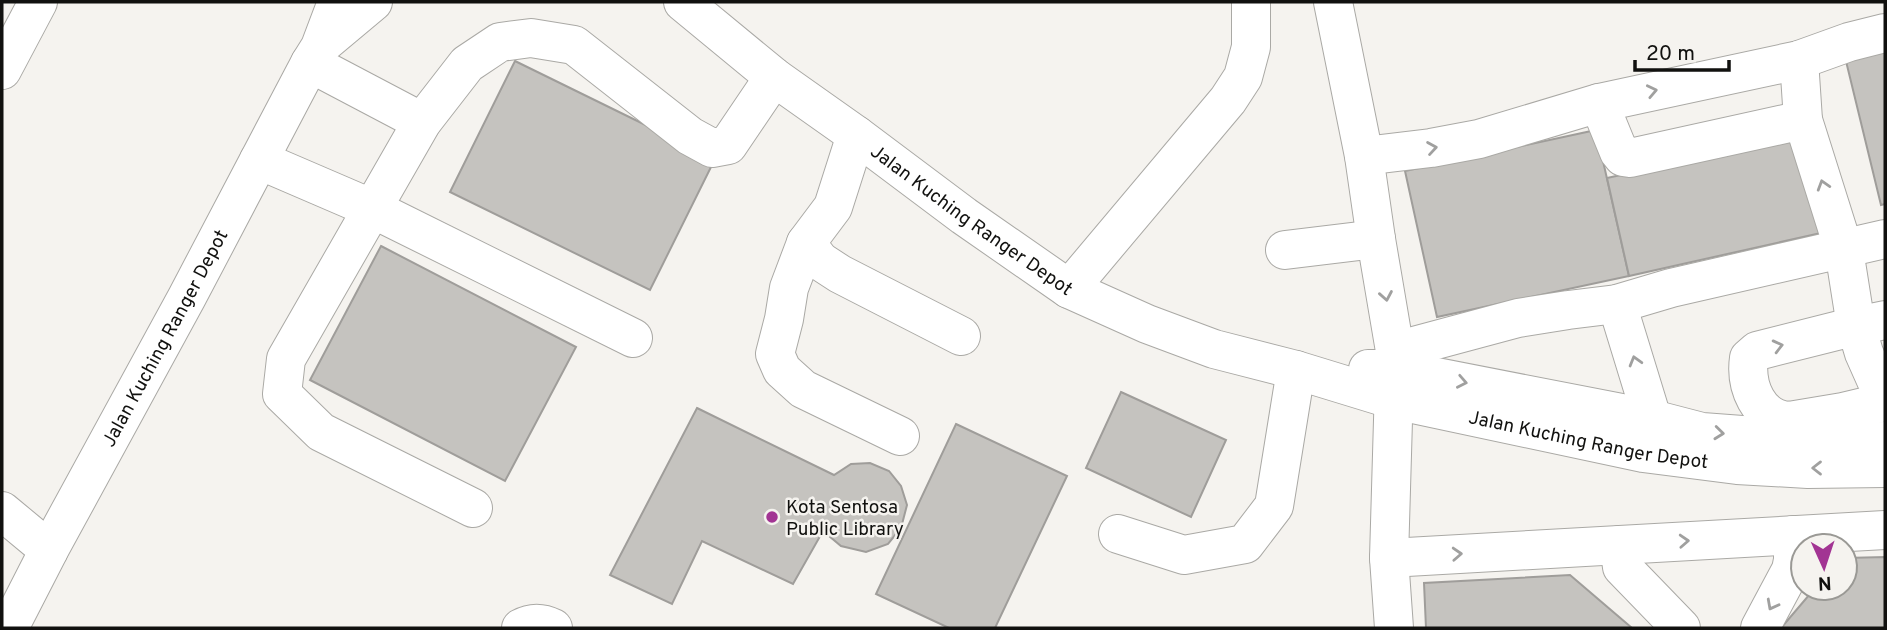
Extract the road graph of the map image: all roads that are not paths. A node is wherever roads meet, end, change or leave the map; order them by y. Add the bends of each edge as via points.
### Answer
1 (38, 2) edge
2 (337, 2) edge
3 (373, 2) edge
4 (683, 2) edge
5 (1333, 2) edge
6 (1255, 3) edge
7 (1885, 33) edge
8 (315, 55) junction
9 (1799, 60) junction
10 (2, 69) edge
11 (774, 78) junction
12 (1599, 103) junction
13 (1803, 120) junction
14 (422, 122) junction
15 (856, 135) junction
16 (1364, 156) junction
17 (259, 160) junction
18 (373, 209) junction
19 (1376, 239) junction
20 (1885, 239) edge
21 (806, 243) junction
22 (1285, 250) dead end
23 (1844, 250) junction
24 (1069, 289) junction
25 (1617, 304) junction
26 (1871, 323) edge
27 (961, 336) dead end
28 (633, 338) dead end
29 (1296, 370) junction
30 (1395, 373) junction
31 (1885, 389) edge
32 (1885, 402) edge
33 (1652, 419) junction
34 (900, 436) dead end
35 (1885, 441) edge
36 (1664, 456) junction
37 (1885, 468) edge
38 (473, 508) dead end
39 (2, 511) edge
40 (1885, 530) edge
41 (1848, 532) edge
42 (1118, 534) dead end
43 (1789, 535) edge
44 (1619, 545) junction
45 (49, 550) junction
46 (1389, 558) junction
47 (1789, 574) edge
48 (9, 628) edge
49 (521, 628) edge
50 (553, 628) edge
51 (1394, 628) edge
52 (1681, 628) edge
53 (1760, 628) edge

1 - 10 street
2 - 8 street
3 - 8 street
4 - 11 street, Jalan Kuching Ranger Depot
5 - 16 street
6 - 24 street via 1243,77
7 - 9 street
8 - 14 street
8 - 17 street, Jalan Kuching Ranger Depot
12 -> 9 street
9 - 13 street
11 - 14 street via 728,145 712,148 690,136 574,45 531,38 500,42 467,64
11 - 15 street, Jalan Kuching Ranger Depot
12 - 13 street via 1619,152 1630,158
16 -> 12 street via 1479,139
23 -> 13 street
14 - 18 street
15 - 21 street via 833,207
15 - 24 street, Jalan Kuching Ranger Depot
16 - 19 street
17 - 18 street
17 - 45 street, Jalan Kuching Ranger Depot
18 - 28 street
18 - 38 street via 286,359 282,394 321,432
19 - 22 street
19 -> 30 street
20 - 23 street
21 - 27 street via 840,274
21 - 34 street via 789,288 775,354 782,370 803,389
23 - 25 street
23 - 26 street
24 - 29 street, Jalan Kuching Ranger Depot via 1214,349
25 - 30 street via 1518,318
33 -> 25 street
26 - 31 street via 1864,353
32 -> 26 street via 1781,421 1754,398 1747,372 1749,358 1757,351
29 - 30 street, Jalan Kuching Ranger Depot
29 - 42 street via 1274,506 1245,544 1184,555
30 -> 33 street, Jalan Kuching Ranger Depot
30 - 36 street, Jalan Kuching Ranger Depot
30 - 46 street
33 -> 35 street, Jalan Kuching Ranger Depot via 1702,432
33 - 36 street
37 -> 36 street, Jalan Kuching Ranger Depot via 1749,466
39 - 45 street
40 - 41 street
44 -> 43 street
46 -> 44 street
44 - 52 street via 1622,567
45 - 48 street, Jalan Kuching Ranger Depot
46 - 51 street
47 -> 53 street
49 - 50 street via 544,624

